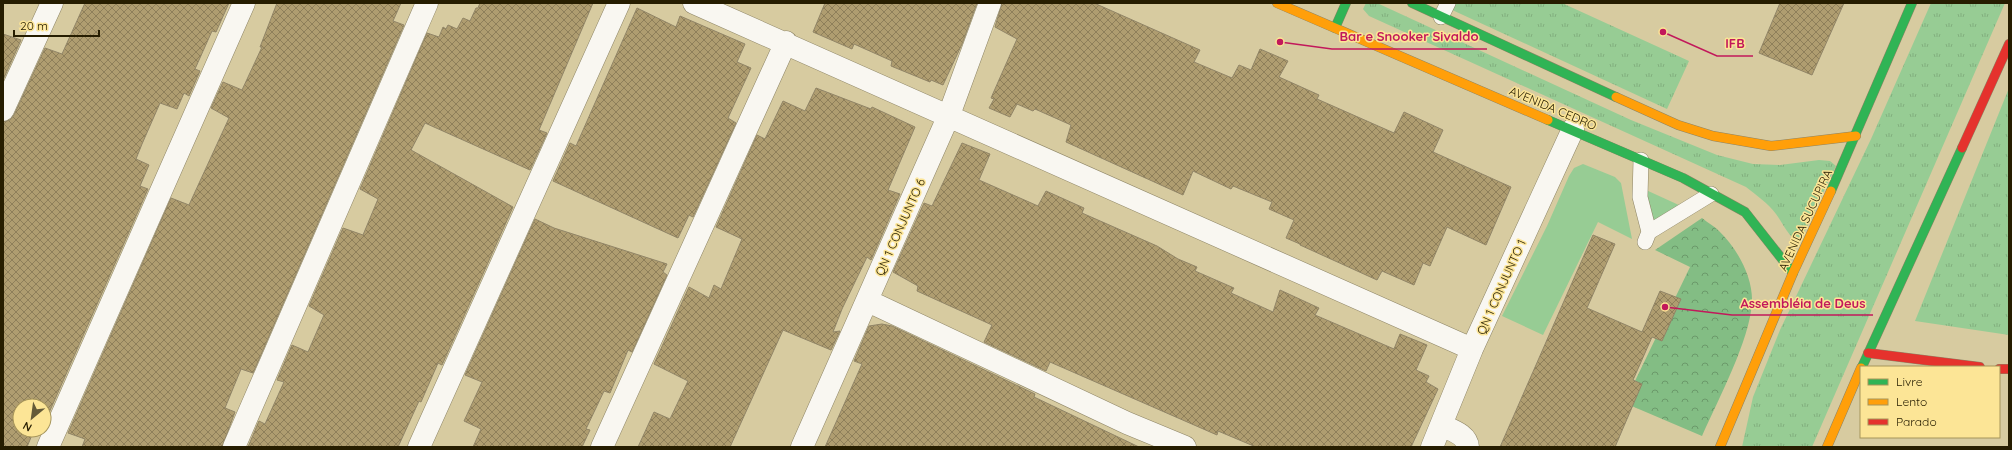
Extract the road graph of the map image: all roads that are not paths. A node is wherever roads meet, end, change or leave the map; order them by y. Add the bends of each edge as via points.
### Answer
1 (52, 3) edge
2 (244, 3) edge
3 (427, 3) edge
4 (619, 3) edge
5 (694, 3) edge
6 (990, 3) edge
7 (1277, 3) edge
8 (1346, 3) edge
9 (1412, 3) edge
10 (1448, 3) edge
11 (1912, 3) edge
12 (1290, 5) edge
13 (1441, 17) junction
14 (1335, 28) junction
15 (786, 42) junction
16 (2009, 44) edge
17 (3, 110) edge
18 (949, 115) junction
19 (1573, 129) junction
20 (1856, 136) junction
21 (1641, 160) junction
22 (1711, 194) junction
23 (1793, 273) junction
24 (868, 301) junction
25 (1472, 349) junction
26 (1868, 353) junction
27 (1862, 366) edge
28 (1972, 366) edge
29 (1860, 370) edge
30 (1441, 425) junction
31 (48, 447) edge
32 (234, 447) edge
33 (419, 447) edge
34 (602, 447) edge
35 (802, 447) edge
36 (1185, 447) edge
37 (1432, 447) edge
38 (1468, 447) edge
39 (1720, 447) edge
40 (1827, 447) edge

1 - 17 street
2 - 31 street
3 - 32 street
4 - 33 street
5 - 15 street
6 - 18 street, QN 1 CONJUNTO 6
7 - 12 street, AVENIDA CEDRO
8 - 14 street
9 - 13 street
10 - 13 lane
11 - 20 street, AVENIDA SUCUPIRA
12 - 14 street, AVENIDA CEDRO
13 - 20 street via 1678,125 1713,136 1771,146
14 - 19 street, AVENIDA CEDRO
15 - 18 street
15 - 34 street
16 - 26 street
18 - 24 street, QN 1 CONJUNTO 6
18 - 25 street
19 - 21 street, AVENIDA CEDRO
19 - 25 street, QN 1 CONJUNTO 1
20 - 23 street, AVENIDA SUCUPIRA
21 - 22 street, AVENIDA CEDRO via 1683,178
21 - 22 lane via 1640,197 1647,237
22 - 23 street, AVENIDA CEDRO via 1745,212
23 - 39 street, AVENIDA SUCUPIRA
24 - 35 street, QN 1 CONJUNTO 6
24 - 36 street via 1127,423
25 - 30 street, QN 1 CONJUNTO 1
26 - 27 street
26 - 28 street
29 - 40 street
30 - 37 street, QN 1 CONJUNTO 1
30 - 38 street via 1464,438 1468,442

